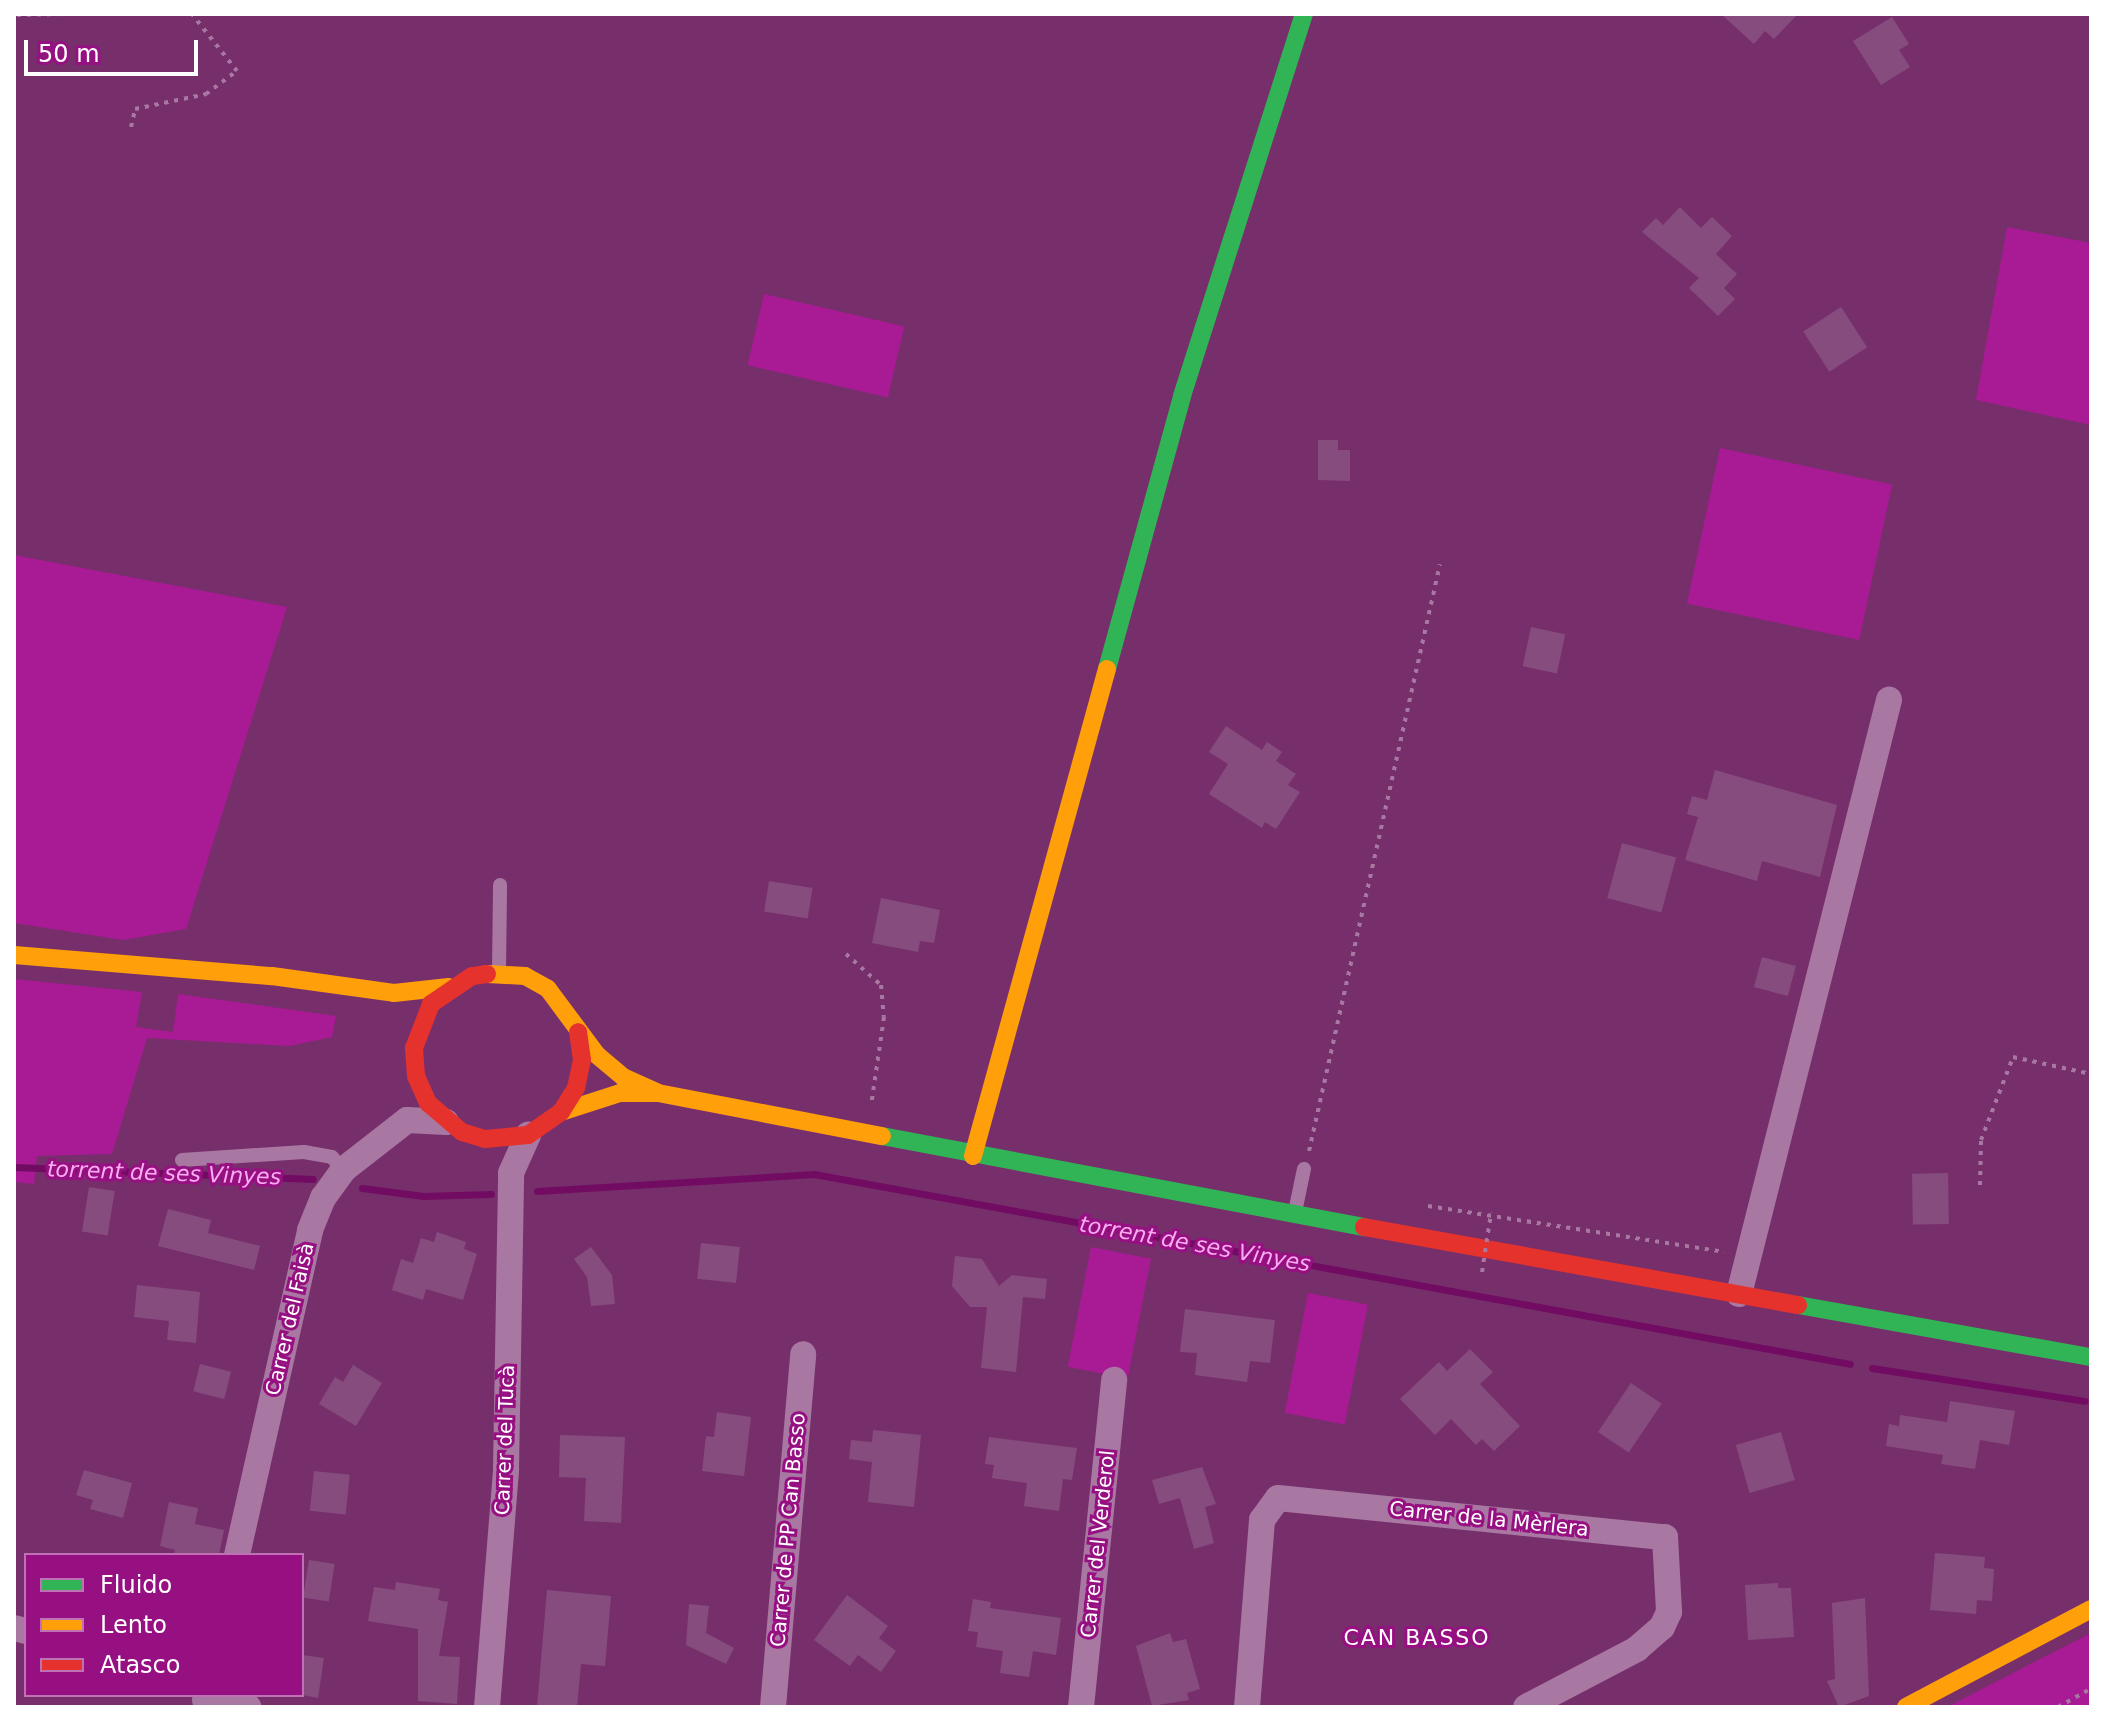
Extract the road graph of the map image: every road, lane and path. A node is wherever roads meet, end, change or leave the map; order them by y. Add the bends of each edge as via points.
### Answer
1 (63, 14) edge
2 (192, 14) edge
3 (1304, 14) edge
4 (17, 15) edge
5 (131, 127) dead end
6 (1440, 564) dead end
7 (1889, 700) dead end
8 (500, 885) dead end
9 (846, 954) dead end
10 (14, 955) edge
11 (499, 972) junction
12 (449, 987) junction
13 (362, 990) junction
14 (386, 1008) dead end
15 (403, 1029) dead end
16 (578, 1032) junction
17 (414, 1048) junction
18 (2091, 1074) edge
19 (416, 1076) junction
20 (658, 1093) junction
21 (561, 1112) junction
22 (407, 1120) junction
23 (446, 1122) junction
24 (528, 1135) junction
25 (866, 1136) junction
26 (481, 1138) junction
27 (973, 1156) junction
28 (182, 1160) dead end
29 (1304, 1169) joint
30 (343, 1170) junction
31 (511, 1173) junction
32 (1980, 1185) dead end
33 (1446, 1206) dead end
34 (1491, 1213) junction
35 (1294, 1215) junction
36 (1732, 1253) dead end
37 (1482, 1272) dead end
38 (1739, 1294) junction
39 (803, 1354) dead end
40 (2091, 1357) edge
41 (1114, 1380) dead end
42 (237, 1553) edge
43 (2091, 1609) edge
44 (2091, 1689) edge
45 (205, 1701) edge
46 (248, 1707) edge
47 (487, 1707) edge
48 (773, 1707) edge
49 (1081, 1707) edge
50 (1247, 1707) edge
51 (1526, 1707) edge
52 (1906, 1707) edge
53 (2058, 1707) edge

1 - 4 path
2 - 5 path via 237,71 206,94 135,109
3 - 27 main road via 1182,396
6 - 29 path via 1362,931
7 - 38 street
8 - 11 lane
9 - 25 path via 881,985 884,1017
10 - 13 main road via 272,976
11 - 12 main road
11 - 16 main road via 525,976 548,989 567,1008
12 - 13 main road
12 - 17 main road via 431,1004
13 - 14 main road
15 - 17 main road
16 - 20 main road via 610,1067
16 - 21 main road via 582,1060 576,1088
17 - 19 main road
18 - 32 path via 2013,1057 1981,1140
19 - 22 street
19 - 23 main road via 428,1103
20 - 21 main road via 620,1093
20 - 25 main road
21 - 24 main road
22 - 23 street
22 - 30 street, Carrer del Faisà
23 - 26 main road
24 - 26 main road
24 - 31 street, Carrer del Tucà
25 - 27 main road
26 - 31 street
27 - 35 main road
28 - 30 lane via 304,1152 332,1157
29 - 35 lane
30 - 42 street, Carrer del Faisà via 310,1230
31 - 47 street, Carrer del Tucà via 506,1469
33 - 34 path
34 - 36 path
34 - 37 path, bridge
35 - 38 main road
38 - 40 main road
39 - 48 street, Carrer de PP Can Basso
41 - 49 street, Carrer del Verderol
43 - 52 main road
44 - 53 path
45 - 46 street
50 - 51 street, Carrer de la Mèrlera via 1262,1520 1270,1502 1278,1498 1665,1537 1669,1612 1662,1627 1637,1649

